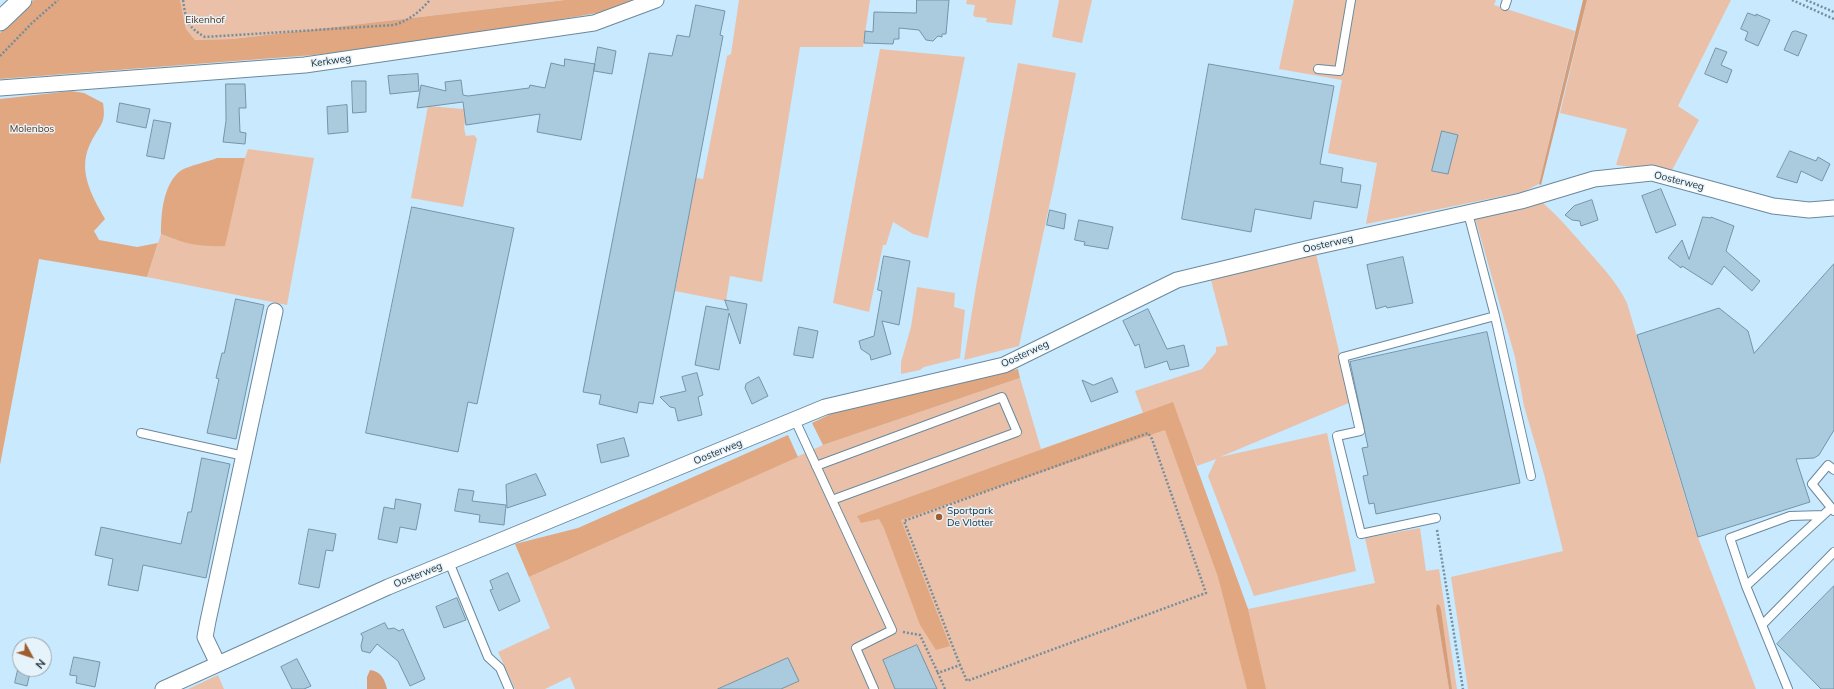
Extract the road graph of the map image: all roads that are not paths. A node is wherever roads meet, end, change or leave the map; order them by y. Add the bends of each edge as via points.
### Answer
1 (22, 0) edge
2 (656, 0) edge
3 (1351, 0) edge
4 (0, 21) edge
5 (1318, 69) dead end
6 (0, 88) edge
7 (1834, 208) edge
8 (1468, 213) junction
9 (275, 311) dead end
10 (1495, 316) junction
11 (795, 420) junction
12 (141, 433) dead end
13 (244, 456) junction
14 (816, 466) junction
15 (1834, 470) edge
16 (1531, 476) dead end
17 (832, 500) junction
18 (1832, 510) edge
19 (1823, 515) junction
20 (1436, 518) road end
21 (1834, 552) edge
22 (449, 562) junction
23 (1746, 586) junction
24 (1762, 625) junction
25 (218, 664) junction
26 (163, 689) edge
27 (509, 689) edge
28 (874, 689) edge
29 (1788, 689) edge

1 - 4 street
2 - 6 street, Kerkweg via 594,24 305,64
3 - 5 lane via 1339,71
7 - 8 street, Oosterweg via 1809,210 1773,206 1652,174 1594,179 1521,201
8 - 10 lane
8 - 11 street, Oosterweg via 1177,280 1004,365 826,407
9 - 13 street
10 - 16 lane
10 - 20 lane via 1342,357 1360,431 1337,436 1360,534
11 - 14 lane
11 - 22 street, Oosterweg
12 - 13 lane
13 - 25 street via 205,637
14 - 17 lane
14 - 17 lane via 1002,397 1017,432
15 - 18 lane via 1828,465 1812,484
17 - 28 lane via 892,630 856,648
18 - 19 lane
19 - 23 lane
19 - 23 lane via 1790,516 1730,538
21 - 24 lane
22 - 25 street, Oosterweg
22 - 27 lane via 488,657 500,668
23 - 24 lane
24 - 29 lane
25 - 26 street, Oosterweg

